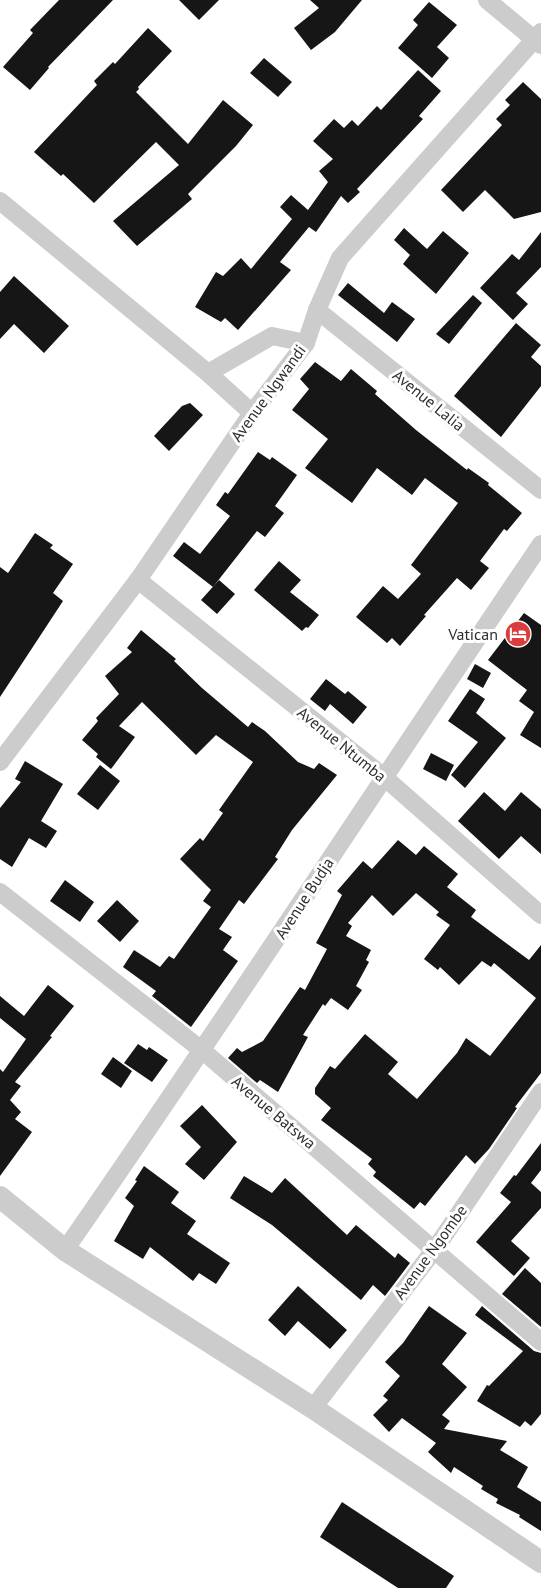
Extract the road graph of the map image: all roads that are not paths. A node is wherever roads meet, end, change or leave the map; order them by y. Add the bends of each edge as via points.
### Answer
1 (487, 0) edge
2 (539, 39) edge
3 (0, 201) edge
4 (317, 310) junction
5 (306, 343) junction
6 (208, 373) junction
7 (252, 413) junction
8 (541, 490) edge
9 (541, 544) edge
10 (138, 580) junction
11 (0, 762) edge
12 (384, 777) junction
13 (0, 892) edge
14 (541, 915) edge
15 (203, 1051) junction
16 (541, 1092) edge
17 (0, 1197) edge
18 (435, 1249) junction
19 (65, 1250) junction
20 (541, 1342) edge
21 (313, 1408) junction
22 (541, 1562) edge

1 - 2 street
2 - 4 street, Avenue Ngwandi via 340,258
3 - 6 street
4 - 5 street, Avenue Ngwandi
4 - 8 street, Avenue Lalia
5 - 6 street via 272,336
5 - 7 street, Avenue Ngwandi
6 - 7 street
7 - 10 street, Avenue Ngwandi
9 - 12 street, Avenue Budja
10 - 11 street, Avenue Ngwandi
10 - 12 street, Avenue Ntumba
12 - 14 street, Avenue Ntumba
12 - 15 street, Avenue Budja
13 - 15 street, Avenue Batswa
15 - 18 street, Avenue Batswa
15 - 19 street, Avenue Budja
16 - 18 street, Avenue Ngombe
17 - 19 street
18 - 20 street, Avenue Batswa
18 - 21 street, Avenue Ngombe
19 - 21 street
21 - 22 street

